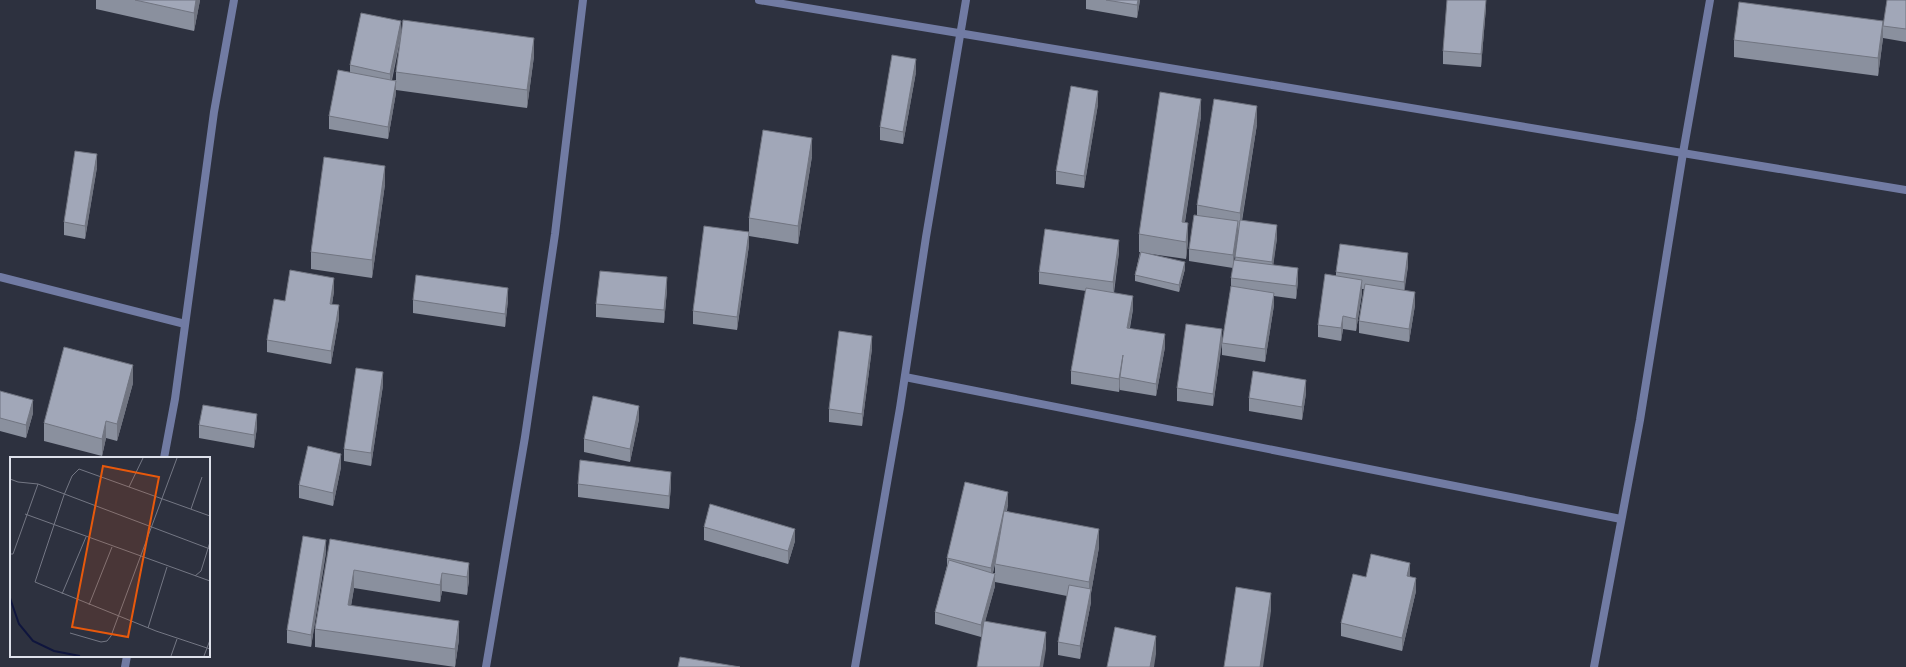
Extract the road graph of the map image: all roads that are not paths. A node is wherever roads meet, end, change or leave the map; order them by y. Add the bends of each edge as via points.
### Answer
1 (234, 0) edge
2 (583, 0) edge
3 (759, 0) edge
4 (966, 0) edge
5 (1710, 0) edge
6 (962, 34) junction
7 (1683, 153) junction
8 (1906, 190) edge
9 (0, 277) edge
10 (186, 324) junction
11 (904, 377) junction
12 (164, 457) edge
13 (1621, 519) junction
14 (127, 657) edge
15 (125, 667) edge
16 (486, 667) edge
17 (855, 667) edge
18 (1594, 667) edge

1 - 10 street via 214,112
2 - 16 street via 555,234 529,414
3 - 6 street
4 - 6 street
5 - 7 street
6 - 7 street
6 - 11 street
7 - 8 street
7 - 13 street via 1640,420
9 - 10 street
10 - 12 street
11 - 13 street
11 - 17 street
13 - 18 street
14 - 15 street

